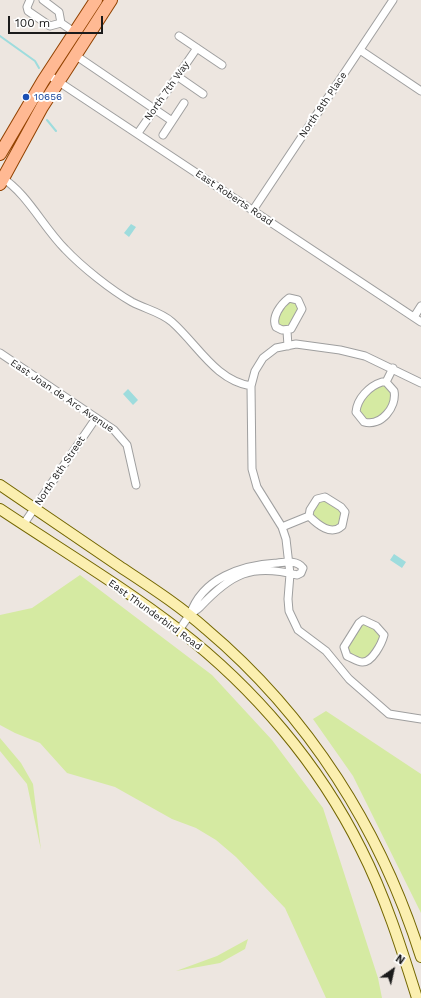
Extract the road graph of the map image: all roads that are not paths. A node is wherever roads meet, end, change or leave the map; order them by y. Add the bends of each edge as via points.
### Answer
1 (28, 0) edge
2 (43, 0) edge
3 (96, 0) edge
4 (111, 0) edge
5 (393, 0) edge
6 (61, 23) junction
7 (74, 32) junction
8 (179, 36) dead end
9 (85, 39) junction
10 (197, 48) junction
11 (360, 50) junction
12 (75, 56) junction
13 (222, 65) dead end
14 (47, 74) junction
15 (177, 76) junction
16 (59, 81) junction
17 (421, 91) edge
18 (203, 94) dead end
19 (184, 103) dead end
20 (155, 109) junction
21 (172, 121) junction
22 (138, 133) junction
23 (163, 135) dead end
24 (0, 154) edge
25 (1, 180) edge
26 (253, 210) junction
27 (421, 306) edge
28 (414, 317) junction
29 (421, 322) edge
30 (286, 331) junction
31 (288, 346) junction
32 (0, 353) edge
33 (393, 368) junction
34 (386, 382) junction
35 (421, 383) edge
36 (251, 386) junction
37 (96, 418) junction
38 (0, 485) edge
39 (136, 485) dead end
40 (34, 508) junction
41 (0, 509) edge
42 (309, 516) junction
43 (23, 525) junction
44 (282, 527) junction
45 (289, 562) junction
46 (238, 573) junction
47 (290, 574) junction
48 (190, 615) junction
49 (179, 630) junction
50 (347, 656) junction
51 (337, 664) junction
52 (421, 719) edge
53 (421, 957) edge
54 (418, 998) edge

1 - 6 street via 28,11 34,16 50,26
2 - 6 street via 59,12
3 - 7 main road
4 - 9 main road
5 - 11 street, North 8th Place
6 - 7 street
7 - 9 street
7 - 14 main road
8 - 10 street
9 - 12 main road
10 - 13 street
10 - 15 street, North 7th Way
11 - 17 street
11 - 26 street, North 8th Place
12 - 16 main road
12 - 20 street
14 - 16 street, East Roberts Road
14 - 24 main road
15 - 18 street
15 - 20 street, North 7th Way
16 - 22 street, East Roberts Road
16 - 25 main road
19 - 21 street
20 - 21 street
20 - 22 street, North 7th Way
21 - 23 street
22 - 26 street, East Roberts Road
25 - 36 street via 16,188 51,235 115,292 171,321 225,377 238,384
26 - 28 street, East Roberts Road
27 - 28 street
28 - 29 street, East Roberts Road
30 - 30 street via 294,324 302,309 298,300 294,298 286,301 274,320 276,327
30 - 31 street
31 - 33 street via 296,344 340,350 365,356
31 - 36 street via 276,348 263,358
32 - 37 street, East Joan de Arc Avenue
33 - 34 street
33 - 35 street
34 - 34 street via 371,387 364,394 356,412 364,422 378,423 393,403 394,392
36 - 44 street via 252,469 257,486
37 - 39 street, East Joan de Arc Avenue via 114,430 127,445
37 - 40 street, North 8th Street
38 - 40 main road, East Thunderbird Road
40 - 43 street, North 8th Street
40 - 48 main road, East Thunderbird Road
41 - 43 main road, East Thunderbird Road
42 - 42 street via 334,531 342,526 345,516 341,507 325,497 317,499
42 - 44 street
43 - 49 main road, East Thunderbird Road
44 - 45 street via 289,550
45 - 46 street via 261,563
45 - 47 street
45 - 47 street via 299,564 303,568 299,575
46 - 47 street via 274,570
46 - 48 street via 219,579 204,591 194,604
47 - 51 street via 289,611 298,630 326,651
48 - 49 street
48 - 53 main road, East Thunderbird Road via 242,660 266,685 327,760 373,838 400,896
49 - 54 main road, East Thunderbird Road via 258,702 327,788 376,879
50 - 50 street via 367,662 383,639 381,630 364,620 359,623 344,647
50 - 51 street
51 - 52 street via 349,679 389,714

